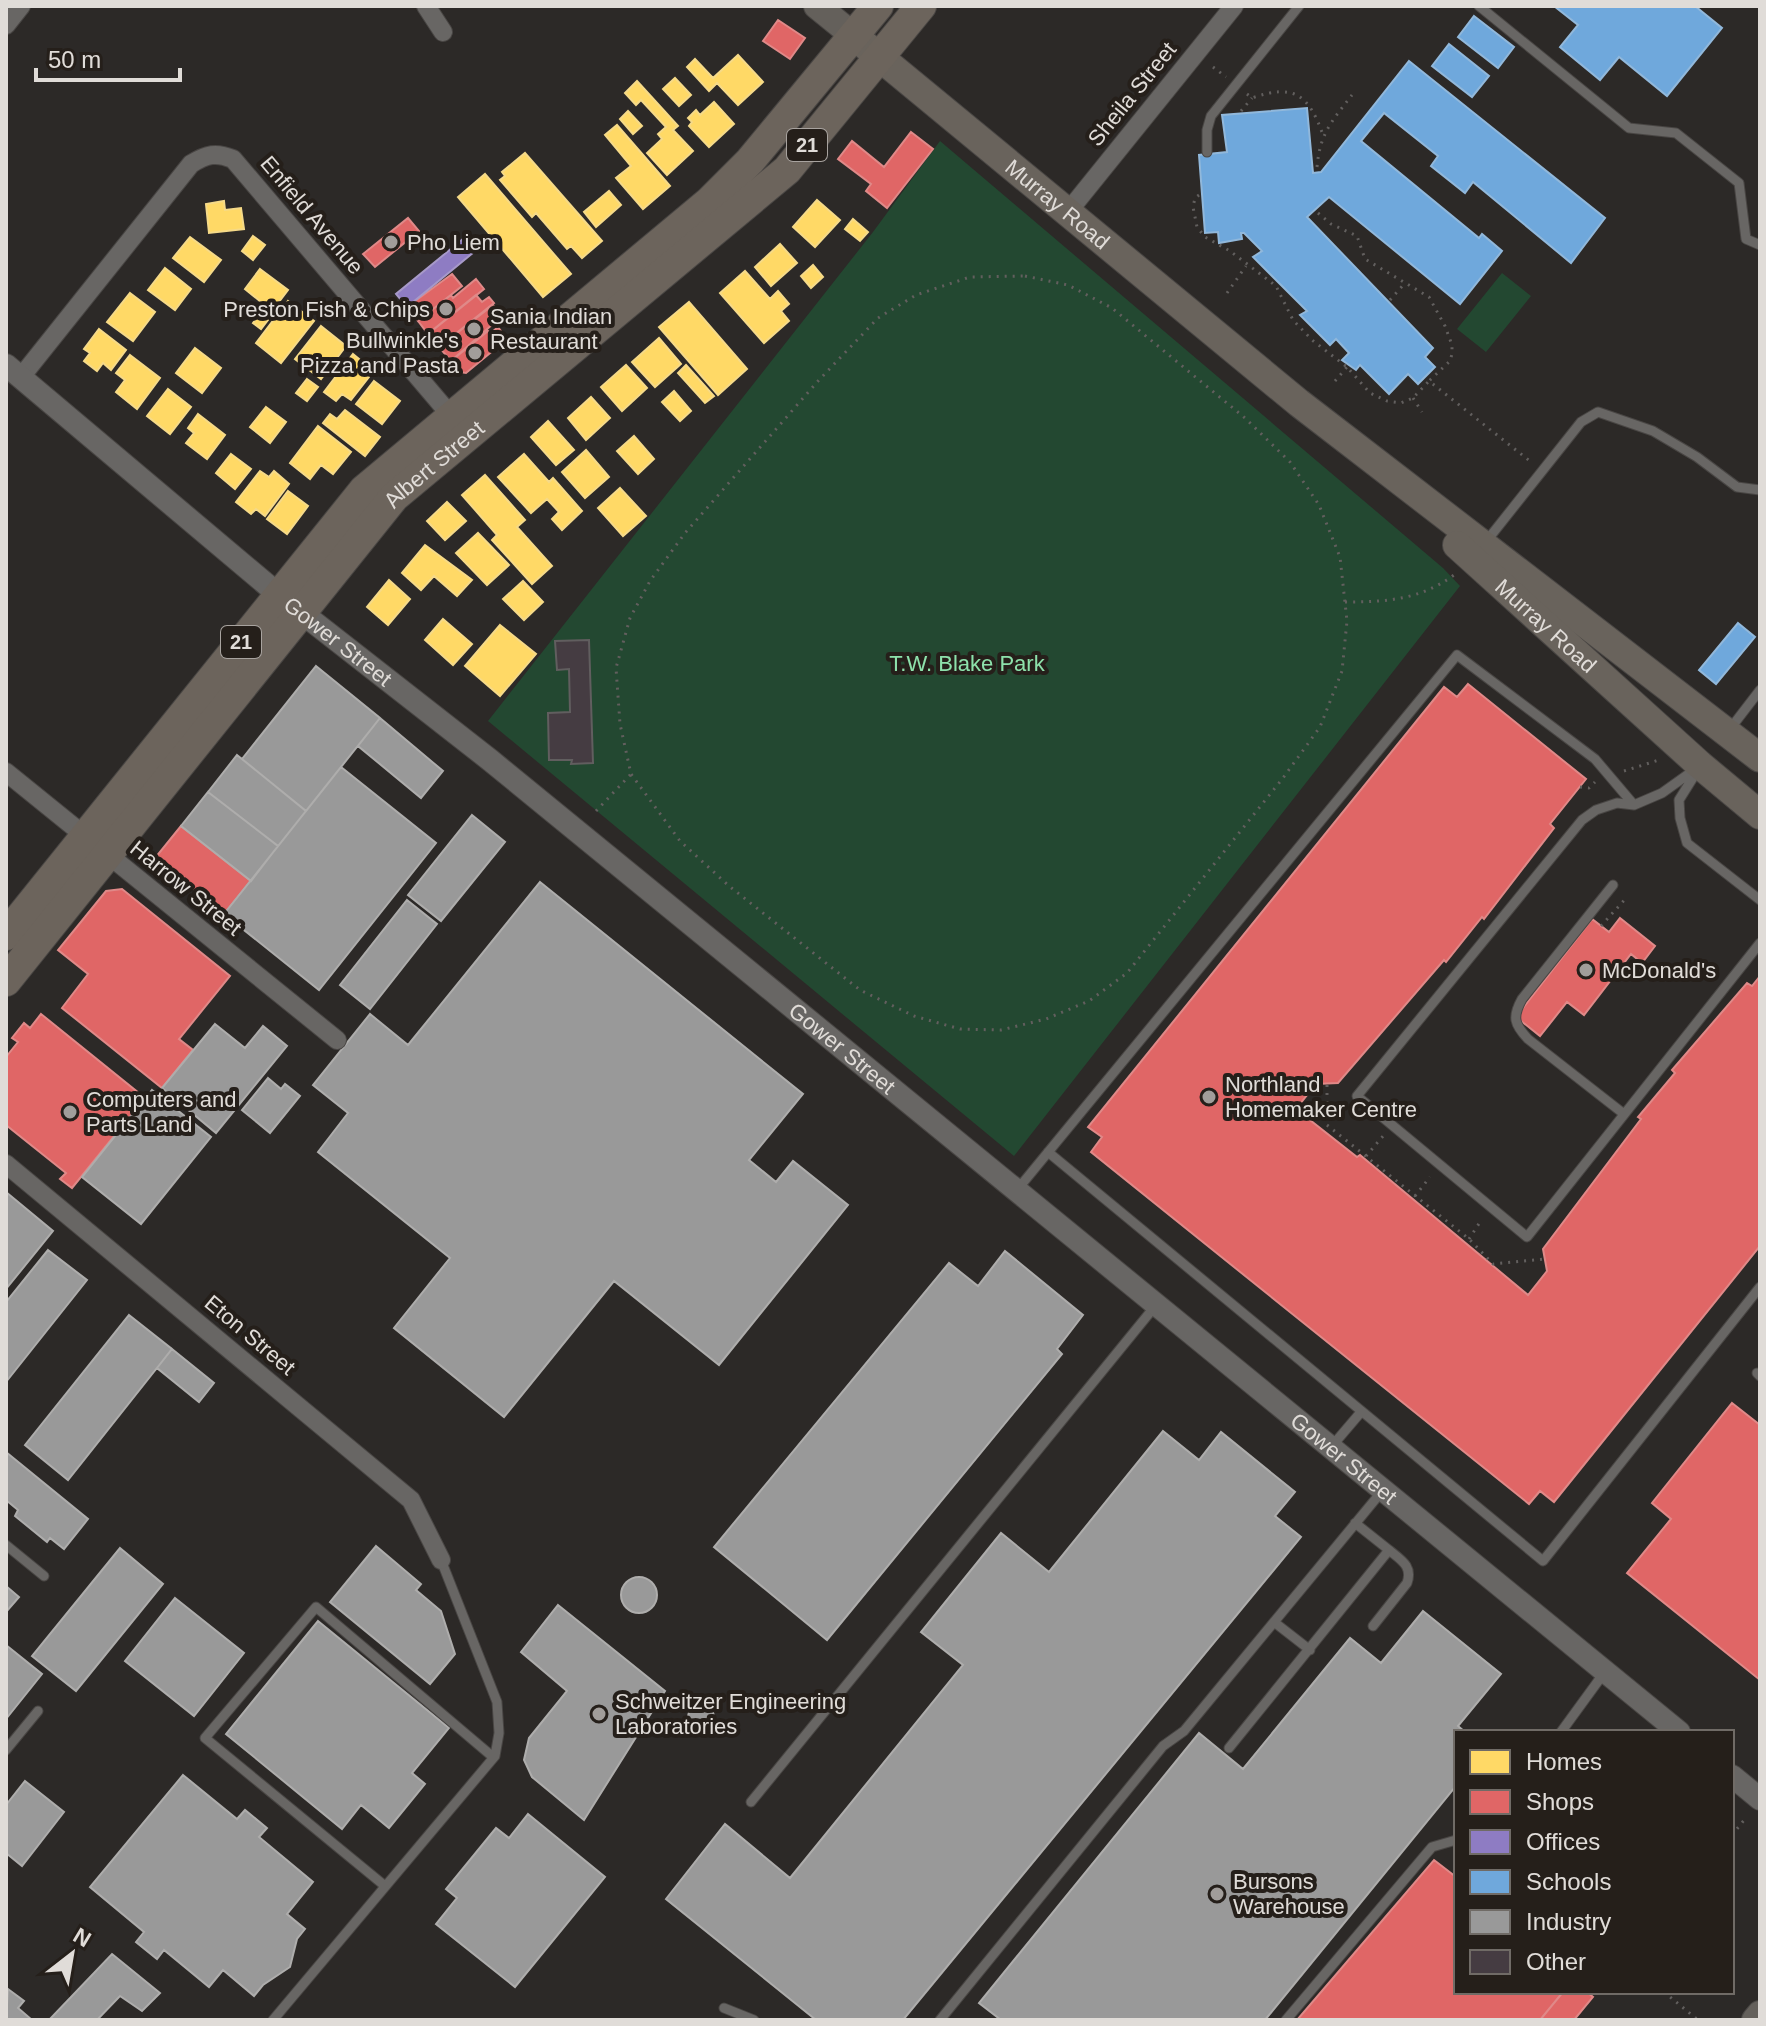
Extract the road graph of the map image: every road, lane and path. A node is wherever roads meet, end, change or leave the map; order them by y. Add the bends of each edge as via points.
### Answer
1 (21, 6) edge
2 (426, 6) edge
3 (817, 6) edge
4 (878, 6) edge
5 (921, 6) edge
6 (1234, 6) edge
7 (1299, 6) edge
8 (1479, 6) edge
9 (6, 25) edge
10 (443, 32) dead end
11 (854, 36) junction
12 (880, 57) junction
13 (1213, 67) dead end
14 (1230, 81) dead end
15 (1240, 89) dead end
16 (1352, 95) dead end
17 (1252, 98) junction
18 (1241, 111) dead end
19 (1323, 135) junction
20 (1207, 152) dead end
21 (1317, 167) dead end
22 (1199, 195) dead end
23 (716, 212) junction
24 (1067, 213) junction
25 (1318, 213) dead end
26 (1760, 245) edge
27 (1246, 266) junction
28 (1405, 283) junction
29 (1227, 293) dead end
30 (1390, 300) dead end
31 (1347, 367) junction
32 (14, 371) edge
33 (1335, 381) dead end
34 (1429, 381) junction
35 (1413, 398) junction
36 (1299, 403) junction
37 (1422, 412) dead end
38 (459, 426) junction
39 (1537, 467) dead end
40 (1760, 490) edge
41 (1484, 545) junction
42 (1454, 575) dead end
43 (1345, 602) junction
44 (291, 604) junction
45 (1760, 690) edge
46 (1727, 732) junction
47 (1760, 758) edge
48 (1700, 765) junction
49 (6, 772) edge
50 (631, 774) junction
51 (1634, 805) junction
52 (596, 811) dead end
53 (1760, 815) edge
54 (97, 846) junction
55 (1613, 885) dead end
56 (59, 892) junction
57 (1627, 897) dead end
58 (1760, 900) edge
59 (1601, 926) dead end
60 (6, 935) edge
61 (1760, 943) edge
62 (8, 974) edge
63 (337, 1040) dead end
64 (1327, 1085) dead end
65 (1624, 1114) junction
66 (1392, 1125) junction
67 (1048, 1152) junction
68 (1366, 1156) junction
69 (6, 1164) edge
70 (1441, 1165) junction
71 (1017, 1190) junction
72 (1415, 1196) junction
73 (1490, 1206) junction
74 (1469, 1239) junction
75 (1544, 1259) dead end
76 (1760, 1287) edge
77 (1156, 1305) junction
78 (1361, 1412) junction
79 (1331, 1448) junction
80 (1383, 1490) junction
81 (1355, 1523) junction
82 (6, 1545) edge
83 (1389, 1550) junction
84 (441, 1560) joint
85 (44, 1576) dead end
86 (1274, 1622) junction
87 (1373, 1626) dead end
88 (1310, 1650) junction
89 (1605, 1672) junction
90 (38, 1711) dead end
91 (1562, 1730) edge
92 (1677, 1730) edge
93 (1229, 1748) dead end
94 (6, 1750) edge
95 (493, 1757) junction
96 (1734, 1778) edge
97 (1760, 1799) edge
98 (751, 1802) dead end
99 (1745, 1819) dead end
100 (1734, 1833) edge
101 (1454, 1841) edge
102 (385, 1886) junction
103 (1666, 1994) edge
104 (724, 2008) dead end
105 (1760, 2014) edge
106 (273, 2020) edge
107 (754, 2020) edge
108 (940, 2020) edge
109 (1286, 2020) edge
110 (1698, 2020) edge
111 (1755, 2020) edge

1 - 9 street
2 - 10 street
3 - 11 main road, Murray Road
4 - 11 highway, Albert Street / 21
5 - 12 highway, Albert Street / 21
6 - 24 street, Sheila Street
7 - 20 lane via 1211,116
8 - 26 lane via 1629,128 1676,133 1739,183 1746,239
11 - 12 main road, Murray Road
11 - 23 highway, Albert Street / 21 via 750,161
12 - 23 highway, Albert Street / 21 via 787,170
12 - 24 main road, Murray Road
13 - 14 path
15 - 17 path
16 - 19 path
17 - 18 path
17 - 19 path via 1285,91 1298,95 1308,102
19 - 21 path
22 - 27 path via 1193,207 1197,227
23 - 38 highway, Albert Street / 21
24 - 36 main road, Murray Road
25 - 28 path via 1357,236 1365,259
27 - 29 path
27 - 31 path via 1276,286 1293,320
28 - 30 path
28 - 34 path via 1429,297 1452,345 1450,361
31 - 33 path
31 - 35 path via 1370,393 1387,401
32 - 38 street, Enfield Avenue via 191,164 219,153 233,159
32 - 44 street, Gower Street
34 - 35 path
34 - 39 path
35 - 37 path
36 - 41 main road, Murray Road
36 - 48 main road, Murray Road
38 - 44 highway, Albert Street / 21
40 - 41 lane via 1737,487 1653,431 1598,412 1581,422
41 - 46 main road, Murray Road
42 - 43 path via 1415,596
43 - 50 path via 1342,671 1320,727 1283,778 1127,973 1089,1001 1016,1027 960,1029 914,1016 860,990 680,841
43 - 50 path via 1340,557 1319,505 1290,462 1245,418 1112,308 1068,285 1025,276 970,277 916,295 878,318 685,533 650,581 630,618 616,668
44 - 54 highway, Albert Street / 21
44 - 71 street, Gower Street
45 - 46 lane
46 - 47 main road, Murray Road
46 - 48 main road
48 - 51 lane via 1662,793
48 - 53 main road, Murray Road
48 - 58 lane via 1679,800 1687,843
49 - 54 street, Harrow Street
50 - 52 path
51 - 66 lane via 1617,803 1582,820 1357,1096
51 - 67 lane via 1595,759 1457,655
54 - 56 highway, Albert Street / 21
54 - 63 street, Harrow Street
55 - 65 lane via 1522,999 1514,1020 1528,1039
56 - 60 highway, Albert Street / 21
56 - 62 highway, Albert Street / 21
57 - 59 path
61 - 65 lane
64 - 68 path via 1327,1125
65 - 73 lane via 1527,1237
66 - 68 path
66 - 70 lane
67 - 71 lane
67 - 78 lane
68 - 72 path
69 - 84 street, Eton Street via 411,1500
70 - 72 path
70 - 73 lane
71 - 77 street, Gower Street
72 - 74 path
73 - 74 path
74 - 75 path via 1493,1264
76 - 78 lane via 1543,1561
77 - 79 street, Gower Street
77 - 98 lane
78 - 79 lane
79 - 80 street, Gower Street
80 - 81 lane
80 - 89 street, Gower Street
81 - 83 lane
81 - 86 lane
82 - 85 lane
83 - 87 lane via 1407,1565 1409,1576
83 - 88 lane
84 - 95 lane via 497,1702 499,1733
86 - 88 lane
86 - 108 lane via 1184,1731 1163,1746
88 - 93 lane
89 - 91 lane
89 - 92 street, Gower Street
90 - 94 lane
95 - 102 lane
95 - 102 lane via 316,1607 215,1726 205,1738
96 - 97 street
99 - 100 path
101 - 109 lane via 1432,1847
102 - 106 lane
103 - 110 path
104 - 107 lane
105 - 111 main road

